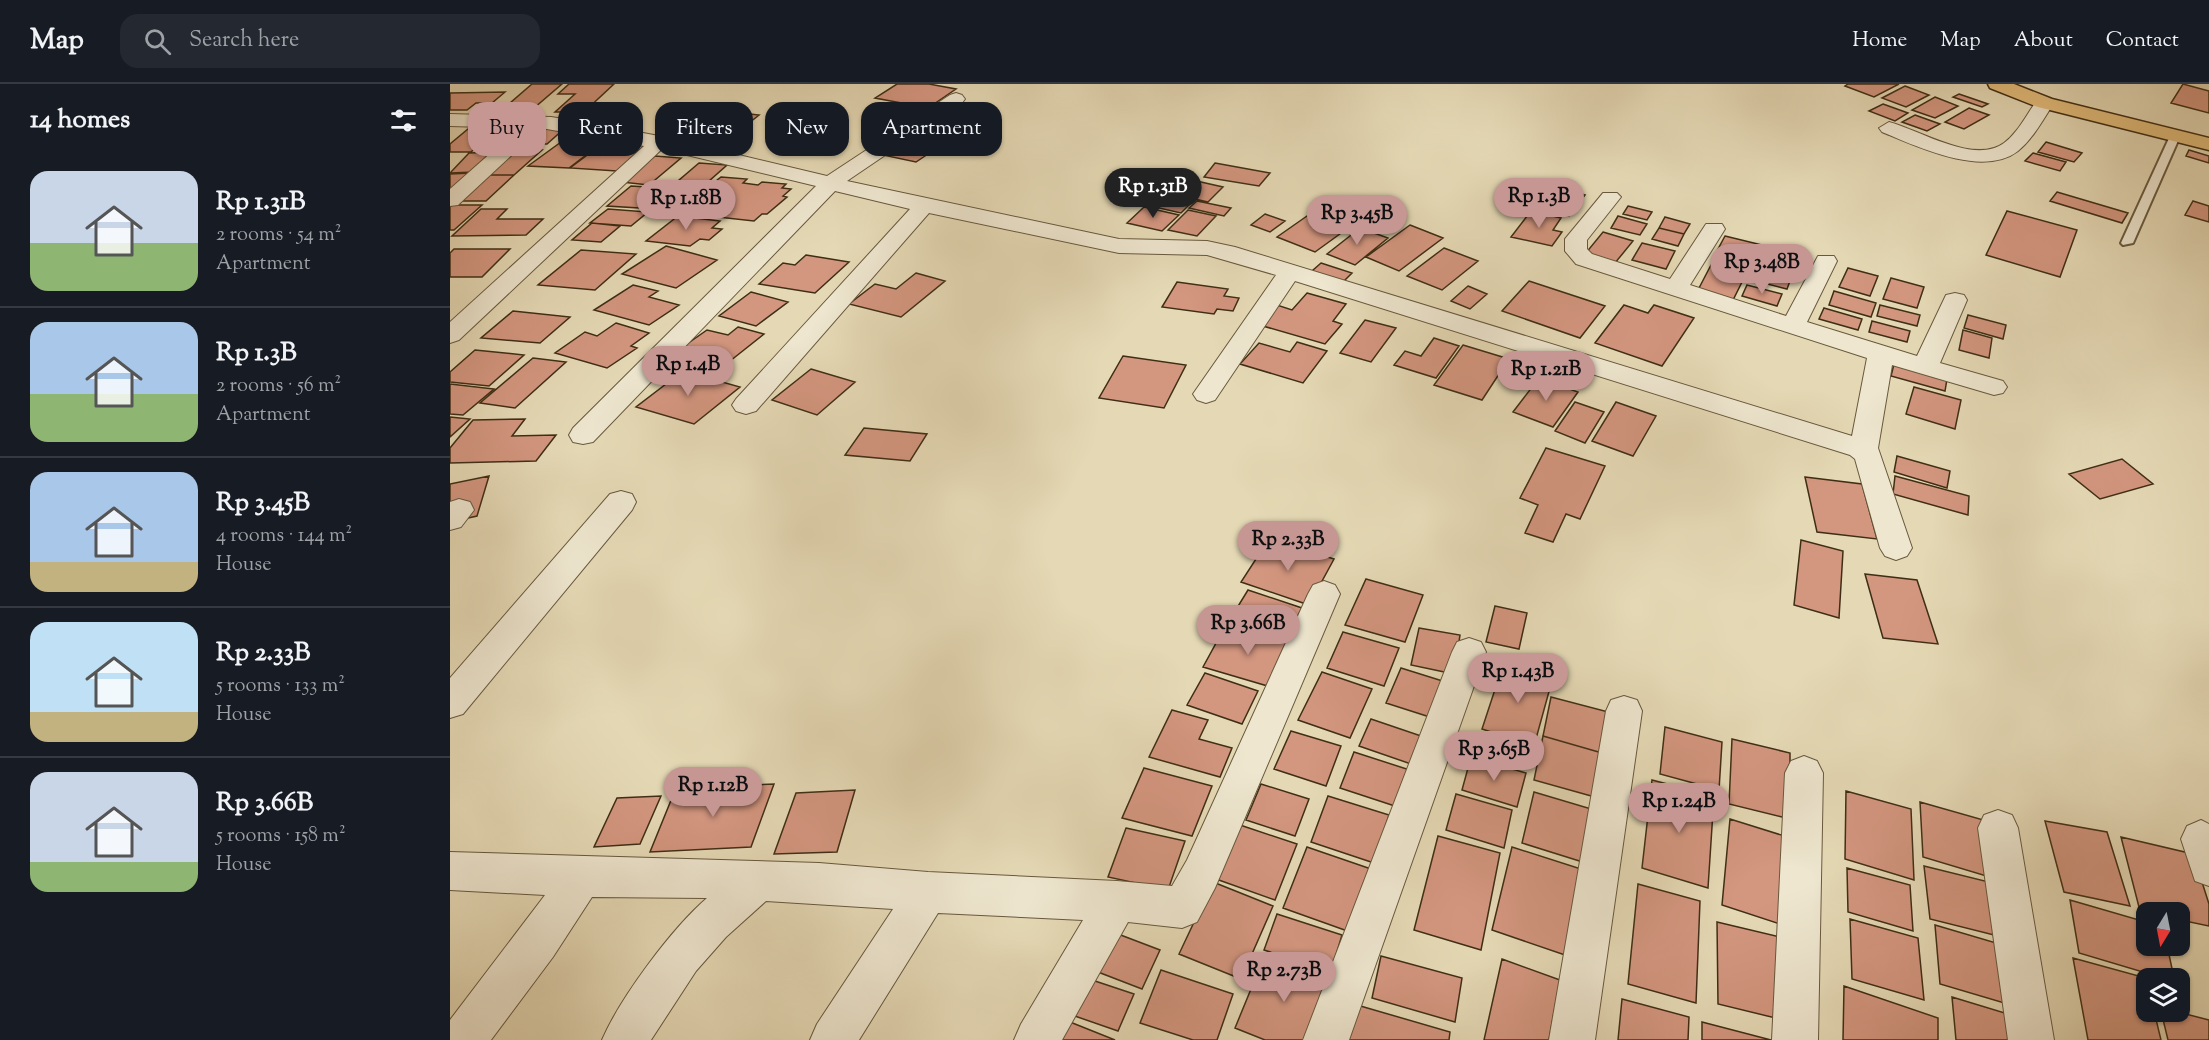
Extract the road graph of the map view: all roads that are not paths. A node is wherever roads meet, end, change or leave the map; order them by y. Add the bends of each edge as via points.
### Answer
1 (1997, 84) edge
2 (2032, 84) edge
3 (956, 99) dead end
4 (2045, 102) junction
5 (461, 121) edge
6 (546, 124) edge
7 (1889, 128) dead end
8 (450, 139) edge
9 (2193, 140) edge
10 (655, 141) edge
11 (655, 146) edge
12 (499, 156) edge
13 (718, 156) edge
14 (831, 183) junction
15 (1610, 197) dead end
16 (450, 200) edge
17 (924, 206) junction
18 (1714, 229) dead end
19 (2127, 243) dead end
20 (1826, 261) dead end
21 (1289, 273) junction
22 (1676, 288) junction
23 (1954, 300) dead end
24 (1793, 326) junction
25 (450, 335) edge
26 (1881, 354) junction
27 (1925, 367) junction
28 (1994, 387) dead end
29 (1206, 394) dead end
30 (746, 405) dead end
31 (584, 435) dead end
32 (1863, 450) junction
33 (621, 502) dead end
34 (1896, 548) dead end
35 (1324, 594) dead end
36 (1469, 652) dead end
37 (450, 703) edge
38 (1624, 711) dead end
39 (1804, 773) dead end
40 (1998, 828) dead end
41 (450, 871) edge
42 (581, 877) junction
43 (757, 882) junction
44 (928, 892) junction
45 (1117, 901) junction
46 (463, 1040) edge
47 (625, 1040) edge
48 (833, 1040) edge
49 (1037, 1040) edge
50 (1326, 1040) edge
51 (1572, 1040) edge
52 (1795, 1040) edge
53 (2031, 1040) edge

1 - 4 highway
2 - 9 highway
3 - 14 street
4 - 7 street via 2011,148 2000,153 1957,152
4 - 9 highway
5 - 8 street
6 - 10 street
9 - 19 lane
11 - 25 street
12 - 16 street
13 - 14 street
14 - 17 street
14 - 31 street
15 - 22 street via 1576,238 1576,251 1590,261
17 - 21 street via 1119,246 1217,250
17 - 30 street
18 - 22 street
20 - 24 street
21 - 29 street
21 - 32 street
22 - 24 street
23 - 27 street
24 - 26 street
26 - 27 street
26 - 32 street
27 - 28 street
32 - 34 street via 1868,455
33 - 37 street
35 - 45 street via 1188,903 1179,909
36 - 50 street
38 - 51 street
39 - 52 street
40 - 53 street
41 - 42 street
42 - 43 street
42 - 46 street via 538,942
43 - 44 street
43 - 47 street via 711,922 681,956
44 - 45 street
44 - 48 street
45 - 49 street

